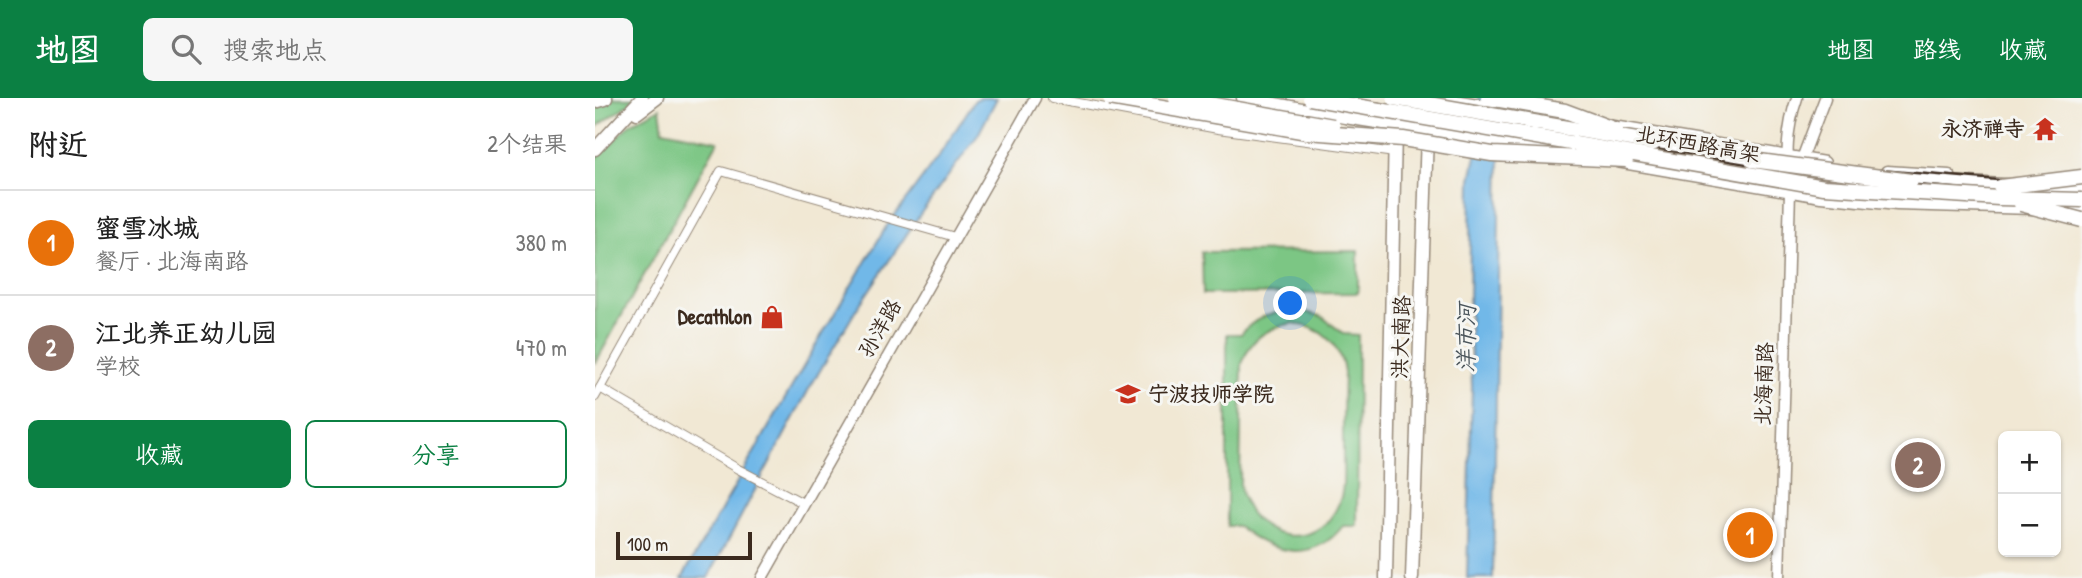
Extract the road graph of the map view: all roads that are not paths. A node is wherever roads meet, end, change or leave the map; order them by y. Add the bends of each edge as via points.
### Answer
1 (605, 98) edge
2 (642, 98) edge
3 (657, 98) edge
4 (1035, 98) edge
5 (1052, 98) edge
6 (1110, 98) edge
7 (1175, 98) edge
8 (1243, 98) edge
9 (1310, 98) edge
10 (1394, 98) edge
11 (1427, 98) edge
12 (1435, 98) edge
13 (1488, 98) edge
14 (1797, 98) edge
15 (1825, 98) edge
16 (595, 101) edge
17 (1395, 125) junction
18 (1427, 130) junction
19 (611, 132) junction
20 (1403, 139) junction
21 (1654, 143) junction
22 (595, 149) edge
23 (1395, 153) junction
24 (1786, 157) junction
25 (1804, 160) junction
26 (1680, 162) junction
27 (2082, 177) edge
28 (2082, 183) edge
29 (2082, 190) edge
30 (1790, 191) junction
31 (2000, 193) junction
32 (2082, 200) edge
33 (2082, 209) edge
34 (2082, 220) edge
35 (955, 237) junction
36 (597, 392) edge
37 (803, 503) junction
38 (762, 578) edge
39 (1386, 578) edge
40 (1412, 578) edge
41 (1779, 578) edge

1 - 16 highway
2 - 19 main road
3 - 19 main road
4 - 35 street, 孙洋路
5 - 23 street via 1218,129
6 - 20 highway, bridge via 1307,132
7 - 20 highway, bridge
8 - 17 main road
9 - 26 highway, 北环西路高架, bridge
10 - 17 main road, 洪大南路
10 - 21 highway, 北环西路高架, bridge
11 - 18 main road, 洪大南路
12 - 24 main road
13 - 21 highway, bridge via 1565,111
14 - 24 street
15 - 25 street
17 - 18 main road
17 - 23 main road, 洪大南路
18 - 30 main road
18 - 40 main road, 洪大南路
19 - 22 main road
20 - 26 highway, bridge via 1492,154
21 - 31 highway, 北环西路高架, bridge via 1857,176
23 - 39 main road, 洪大南路
24 - 25 main road
24 - 30 street
25 - 28 main road via 1861,170
25 - 30 street
26 - 31 highway, 北环西路高架, bridge via 1824,187
27 - 31 highway, bridge
29 - 31 highway, 北环西路高架, bridge
30 - 33 main road via 1897,204
30 - 41 street, 北海南路
31 - 32 highway, 北环西路高架, bridge
31 - 34 highway, bridge
35 - 36 street via 721,171
35 - 37 street, 孙洋路
36 - 37 street
37 - 38 street, 孙洋路

